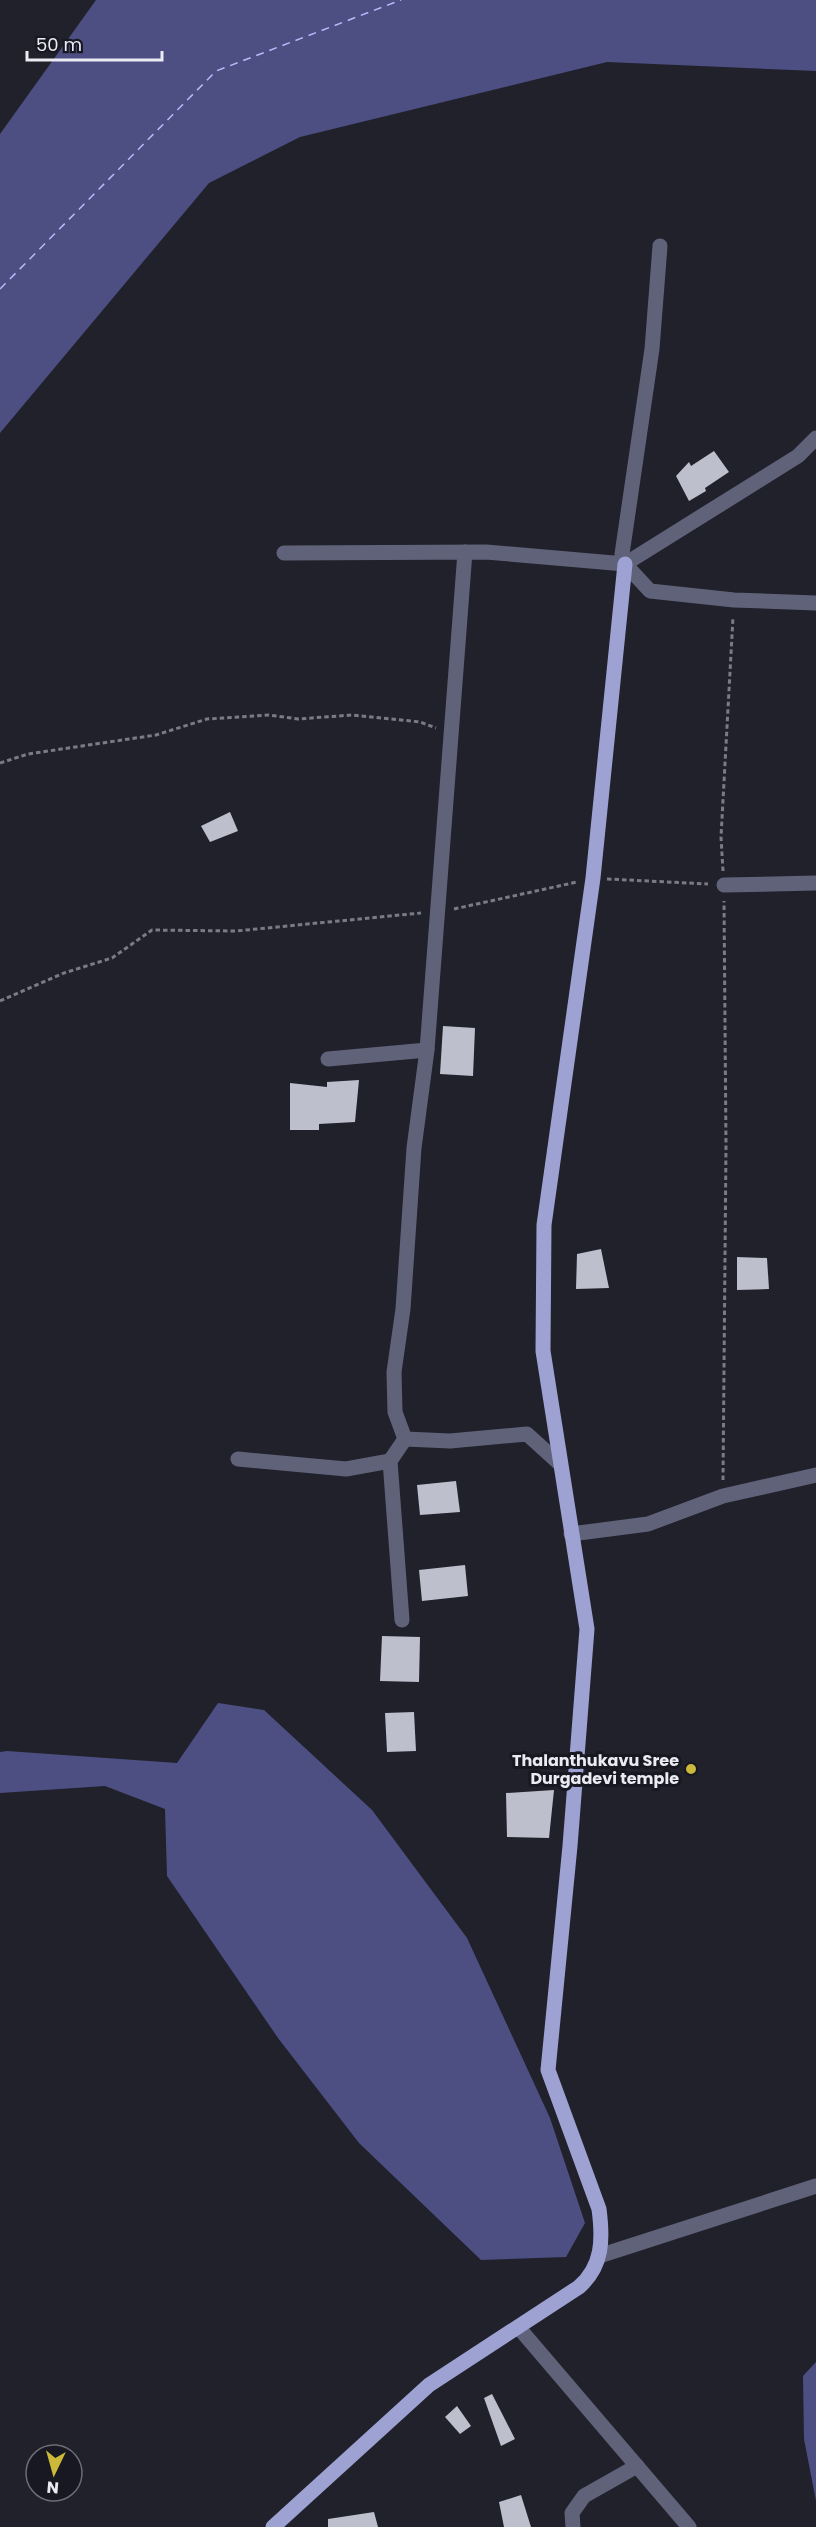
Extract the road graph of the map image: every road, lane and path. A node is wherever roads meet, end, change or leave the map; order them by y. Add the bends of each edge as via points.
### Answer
1 (660, 246) dead end
2 (816, 438) edge
3 (465, 552) junction
4 (284, 553) dead end
5 (625, 564) junction
6 (734, 600) junction
7 (816, 603) edge
8 (451, 734) junction
9 (0, 762) edge
10 (816, 883) edge
11 (724, 885) junction
12 (437, 912) junction
13 (0, 1001) edge
14 (427, 1050) junction
15 (328, 1059) dead end
16 (405, 1439) junction
17 (238, 1459) dead end
18 (390, 1461) junction
19 (560, 1464) junction
20 (816, 1475) edge
21 (723, 1496) junction
22 (571, 1534) junction
23 (402, 1620) dead end
24 (816, 2186) edge
25 (599, 2256) junction
26 (519, 2328) junction
27 (637, 2466) junction
28 (273, 2527) edge
29 (573, 2527) edge
30 (689, 2527) edge

1 - 5 street via 652,349 622,554
2 - 5 street via 798,456
3 - 4 street
3 - 5 street
3 - 8 street
5 - 6 street via 650,591
5 - 19 main road via 594,878 544,1225 543,1351
6 - 7 street
6 - 11 path via 722,837
8 - 9 path via 420,722 352,715 298,719 269,715 207,719 156,735 28,754
8 - 12 street
10 - 11 street
11 - 21 path
12 - 13 path via 236,931 152,930 112,958 64,973
12 - 14 street
14 - 15 street
14 - 16 street via 414,1148 404,1309 394,1372 395,1412
16 - 18 street
16 - 19 street via 450,1441 527,1434
17 - 18 street via 346,1469
18 - 23 street
19 - 22 main road
20 - 21 street
21 - 22 street via 648,1524
22 - 25 main road via 587,1629 548,2070 599,2209
24 - 25 street
25 - 26 main road via 593,2275
26 - 27 street
26 - 28 main road via 429,2385
27 - 29 street via 584,2496 573,2513
27 - 30 street

